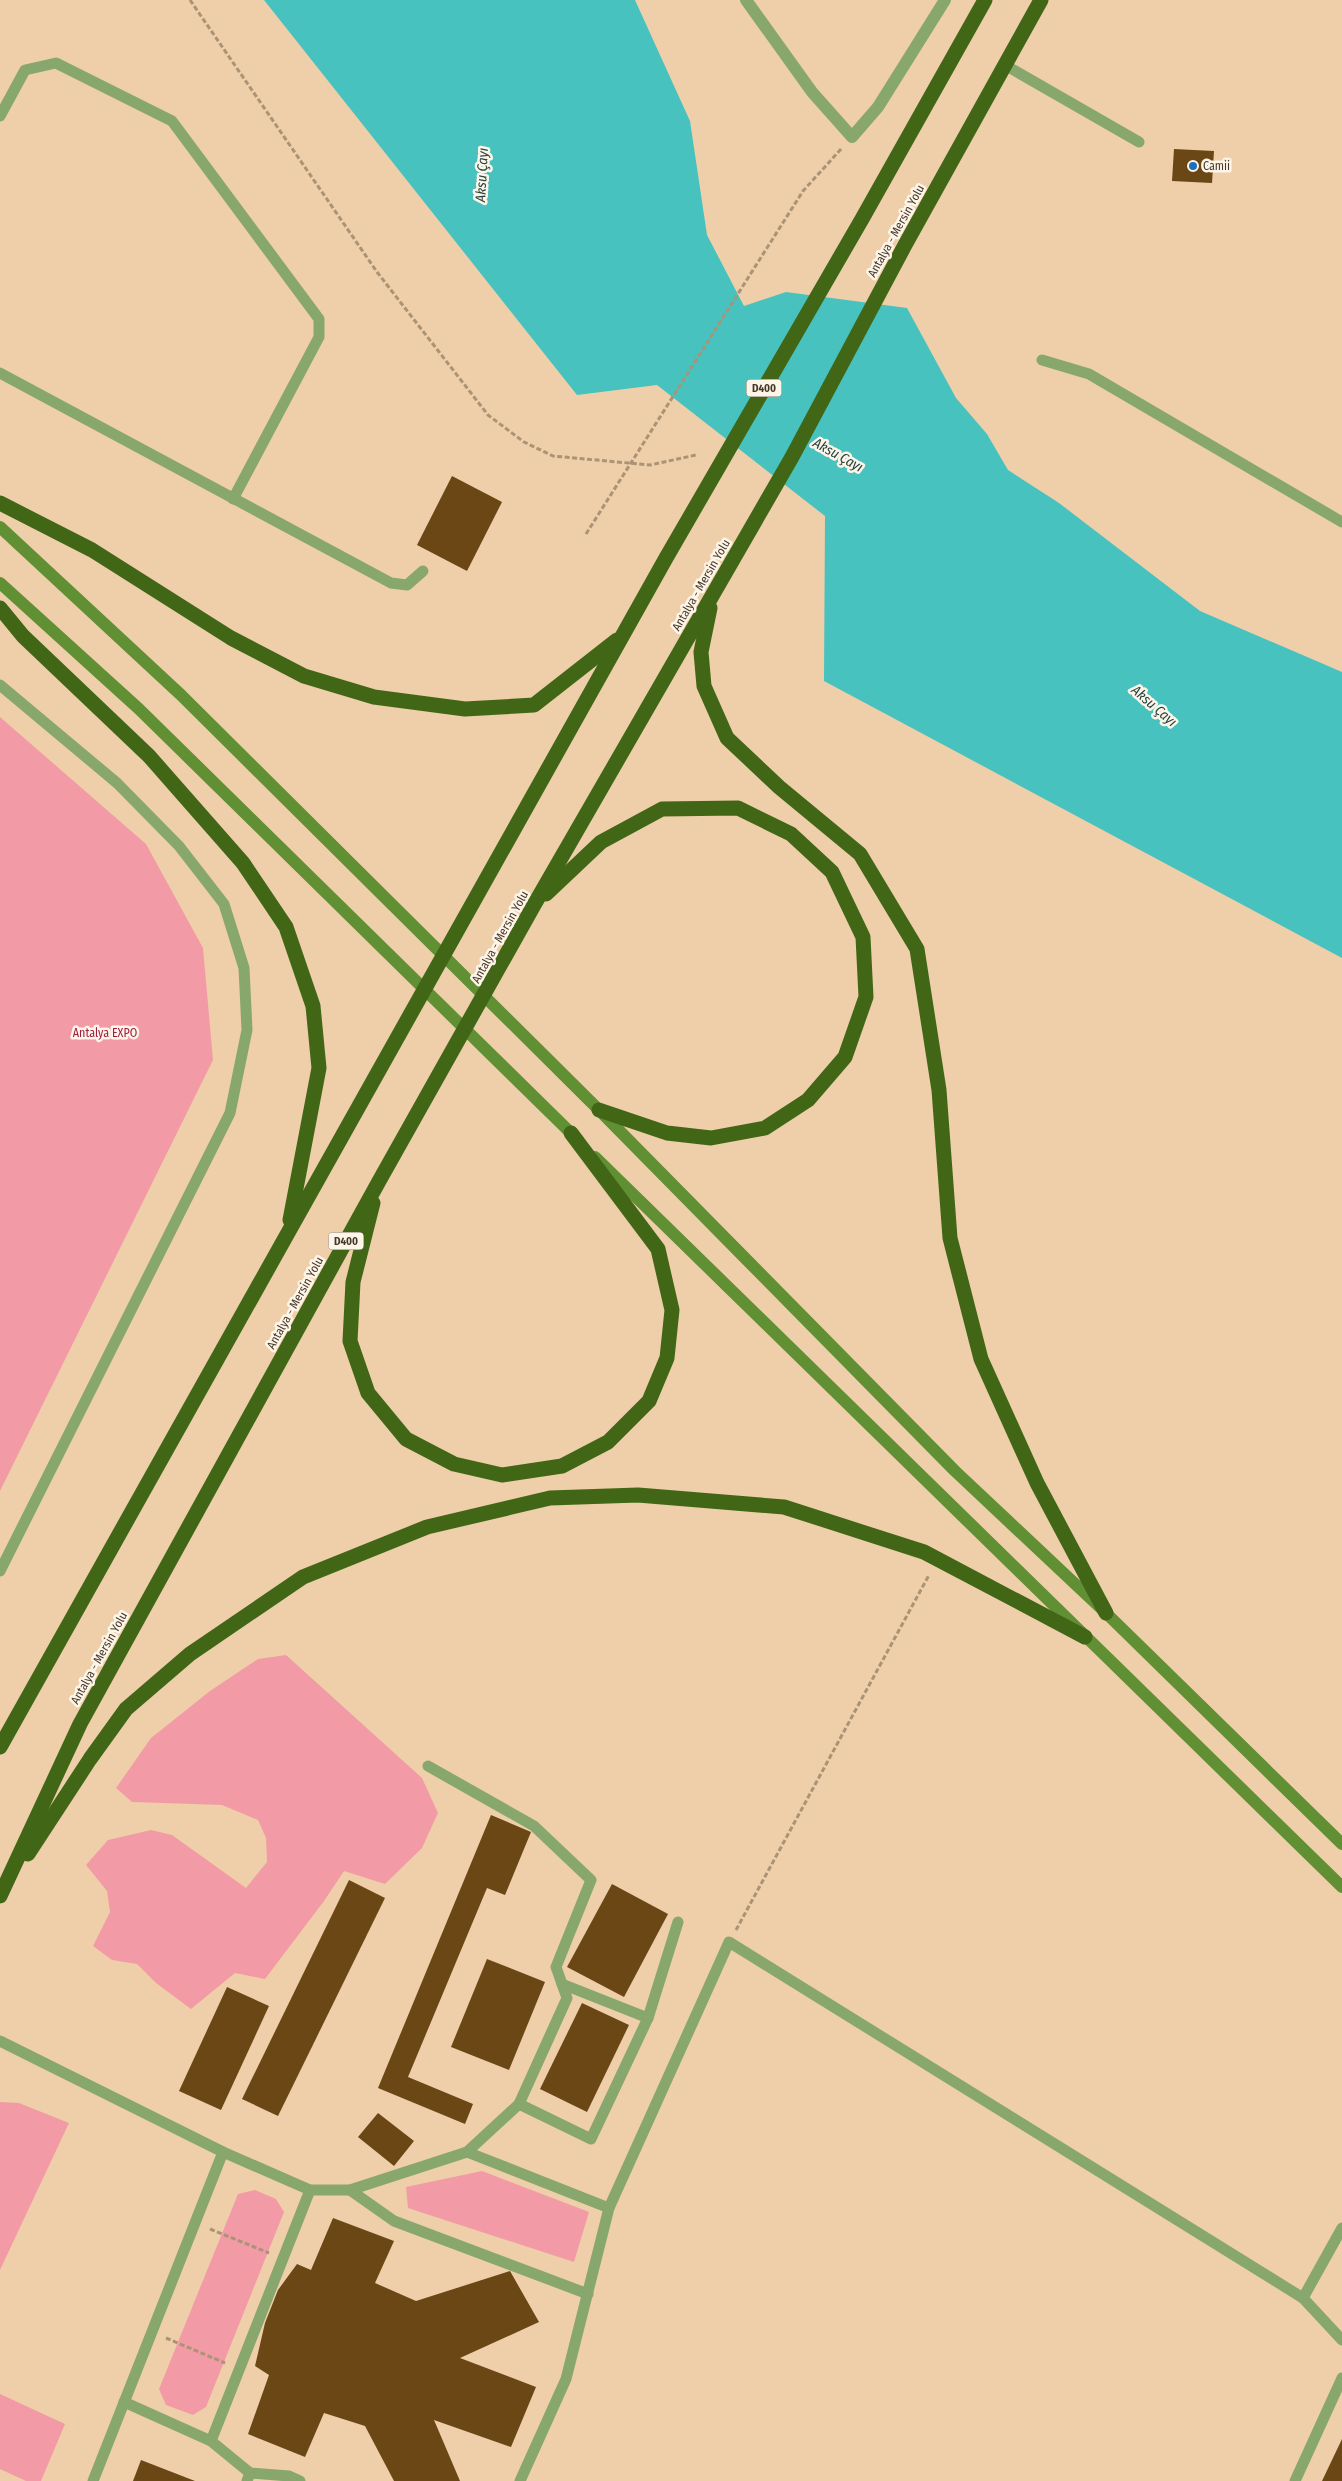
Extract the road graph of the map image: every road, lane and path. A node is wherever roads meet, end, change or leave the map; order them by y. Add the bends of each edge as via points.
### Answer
1 (190, 0) edge
2 (746, 0) edge
3 (945, 0) edge
4 (985, 0) edge
5 (1041, 0) edge
6 (1005, 65) junction
7 (0, 116) edge
8 (852, 137) junction
9 (1139, 142) dead end
10 (1042, 360) dead end
11 (0, 373) edge
12 (696, 455) dead end
13 (233, 499) junction
14 (0, 504) edge
15 (1342, 522) edge
16 (0, 527) edge
17 (586, 534) dead end
18 (423, 571) dead end
19 (0, 583) edge
20 (712, 596) junction
21 (0, 608) edge
22 (624, 634) junction
23 (0, 685) edge
24 (534, 905) junction
25 (598, 1110) junction
26 (571, 1133) junction
27 (378, 1183) junction
28 (287, 1234) junction
29 (940, 1560) junction
30 (0, 1571) edge
31 (1106, 1613) junction
32 (1085, 1638) junction
33 (0, 1748) edge
34 (428, 1766) dead end
35 (1342, 1844) edge
36 (1342, 1887) edge
37 (0, 1896) edge
38 (678, 1922) dead end
39 (729, 1942) junction
40 (562, 1984) junction
41 (648, 2018) junction
42 (0, 2041) edge
43 (519, 2104) junction
44 (223, 2152) junction
45 (467, 2152) junction
46 (310, 2190) junction
47 (350, 2190) junction
48 (609, 2208) junction
49 (195, 2223) junction
50 (1342, 2228) edge
51 (282, 2259) junction
52 (588, 2294) junction
53 (1303, 2298) junction
54 (152, 2332) junction
55 (1342, 2340) edge
56 (239, 2370) junction
57 (1342, 2378) edge
58 (124, 2402) junction
59 (210, 2442) junction
60 (249, 2477) edge
61 (93, 2481) edge
62 (300, 2481) edge
63 (520, 2481) edge
64 (1295, 2481) edge

1 - 12 path via 376,272 488,415 524,442 553,456 650,465
2 - 8 street via 812,92
3 - 8 street via 878,107
4 - 22 highway, D400
5 - 6 highway, Antalya - Mersin Yolu / D400
6 - 9 lane
6 - 20 highway, Antalya - Mersin Yolu / D400 via 792,457
7 - 13 lane via 25,70 56,63 172,122 319,320 319,336
8 - 17 path via 803,191
10 - 15 lane via 1089,374
11 - 13 lane
13 - 18 lane via 391,583 407,584
14 - 22 highway via 92,550 231,638 304,676 374,697 465,709 534,705
16 - 25 main road via 181,695
19 - 26 main road via 139,709
20 - 24 highway, Antalya - Mersin Yolu / D400
20 - 31 highway via 701,652 704,686 727,738 779,787 860,854 917,949 939,1090 950,1238 981,1359 1037,1483
21 - 28 highway via 23,636 149,756 243,863 286,927 313,1006 319,1068
22 - 28 highway, D400
23 - 30 lane via 117,783 179,846 224,904 244,968 247,1030 230,1113
24 - 25 highway via 601,842 662,809 738,808 791,834 832,872 864,937 866,997 845,1057 808,1100 765,1128 711,1138 667,1132
24 - 27 highway, Antalya - Mersin Yolu / D400
25 - 31 main road via 955,1471
26 - 27 highway via 658,1249 672,1310 666,1358 649,1401 608,1442 562,1466 502,1475 454,1464 406,1439 368,1393 350,1341 352,1292
26 - 32 main road
27 - 37 highway, Antalya - Mersin Yolu / D400 via 80,1724
28 - 33 highway, D400
29 - 32 highway
29 - 37 highway via 784,1507 638,1495 550,1498 427,1527 304,1577 190,1654 126,1709
29 - 39 path via 922,1586
31 - 35 main road
32 - 36 main road
34 - 40 lane via 534,1826 592,1880 556,1968
38 - 41 lane
39 - 48 lane
39 - 53 lane
40 - 41 lane
40 - 43 lane via 567,1998
41 - 43 lane via 591,2139
42 - 44 lane
43 - 45 lane
44 - 46 lane
44 - 49 lane
45 - 47 lane
45 - 48 lane
46 - 47 lane
46 - 51 lane
47 - 52 lane via 394,2221
48 - 52 lane
49 - 51 path
49 - 54 lane
50 - 53 lane
51 - 56 lane
52 - 63 lane via 566,2379
53 - 55 lane
54 - 56 path
54 - 58 lane
56 - 59 lane
57 - 64 lane
58 - 59 lane
58 - 61 lane
59 - 60 lane
60 - 62 lane via 289,2476

